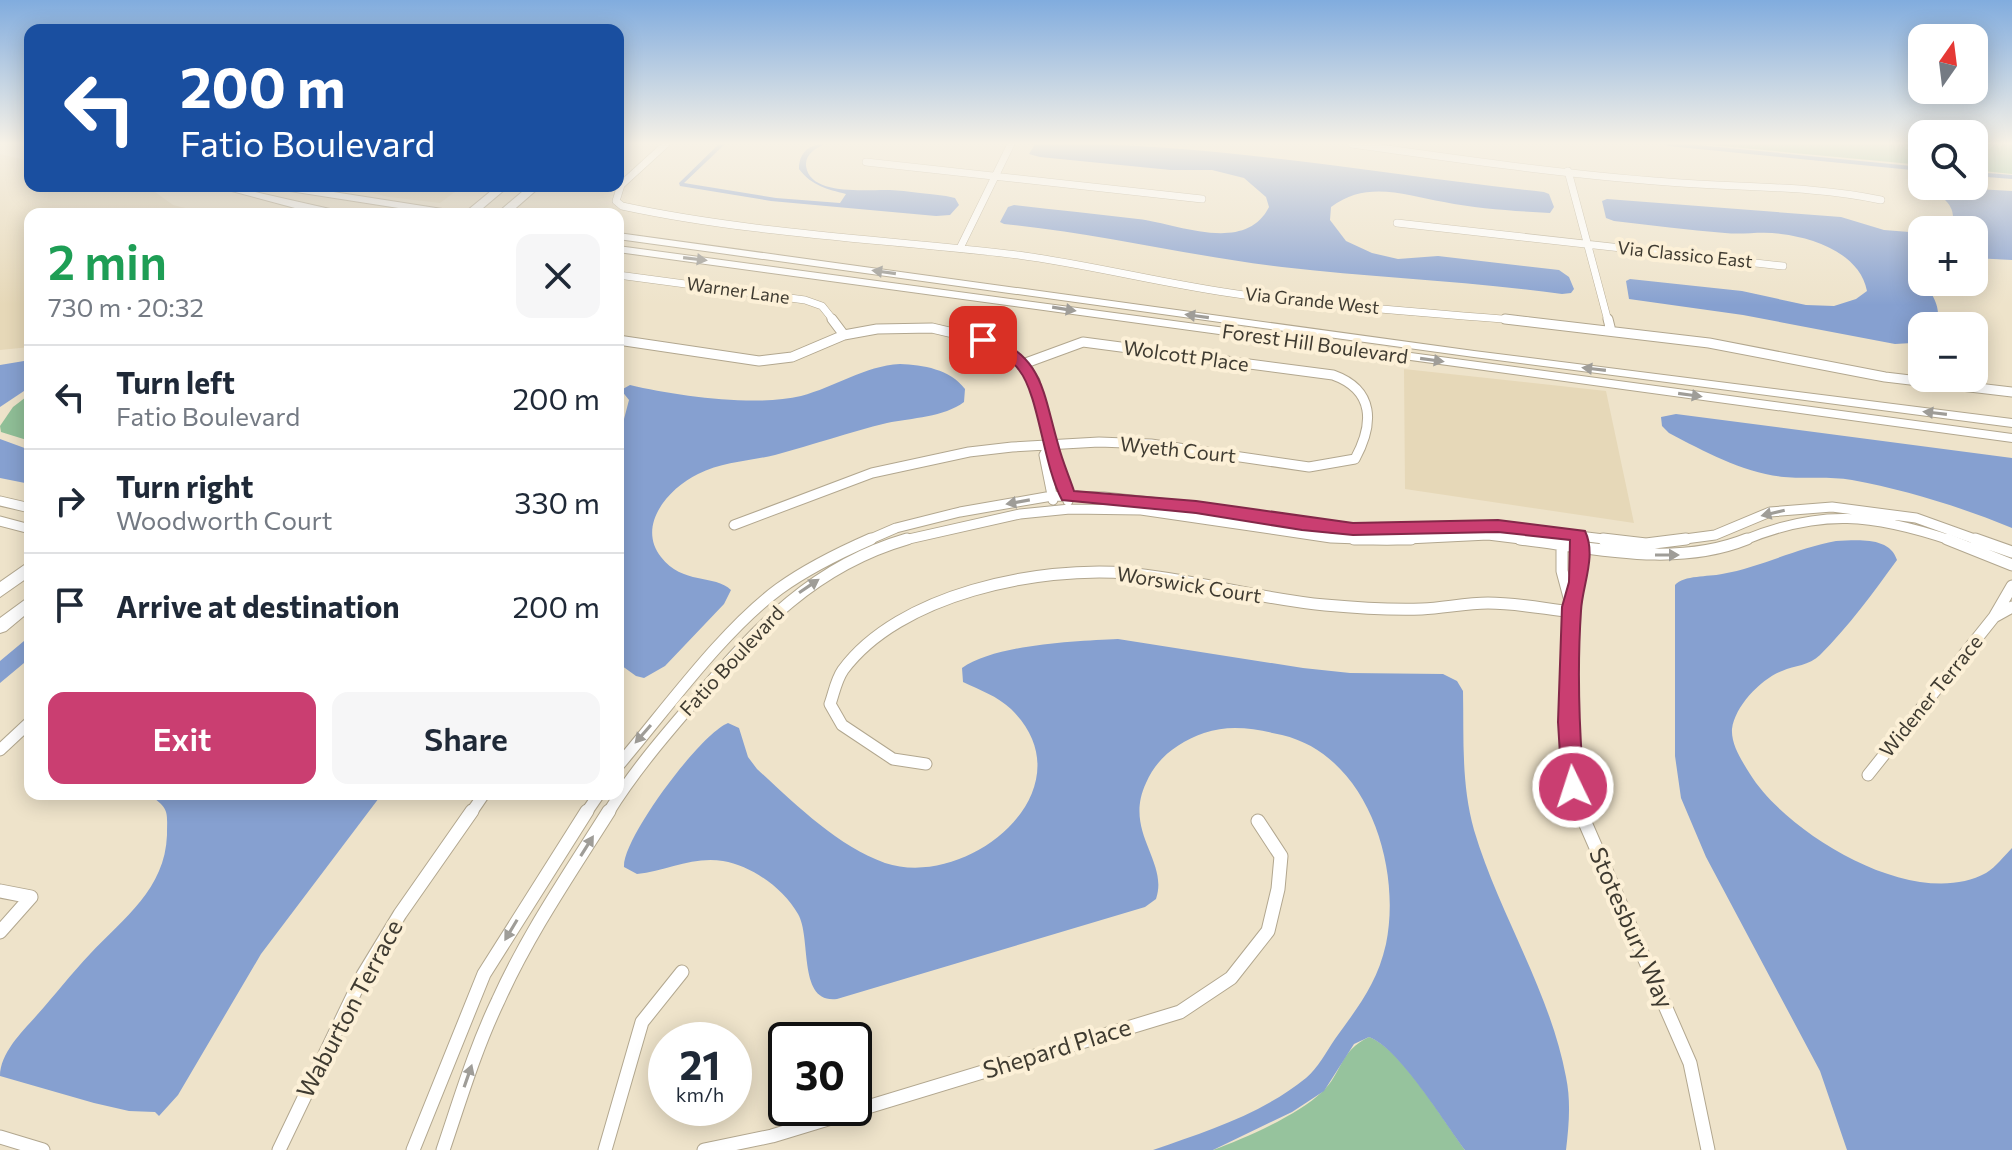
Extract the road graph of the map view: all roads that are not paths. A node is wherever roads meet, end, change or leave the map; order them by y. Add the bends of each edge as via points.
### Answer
1 (265, 198) edge
2 (351, 198) edge
3 (616, 198) edge
4 (986, 198) edge
5 (1190, 198) edge
6 (1574, 198) edge
7 (1868, 198) edge
8 (1202, 199) dead end
9 (1881, 200) dead end
10 (312, 208) edge
11 (417, 208) edge
12 (1397, 223) dead end
13 (624, 237) edge
14 (1586, 245) junction
15 (960, 248) junction
16 (624, 250) edge
17 (1783, 266) dead end
18 (624, 276) edge
19 (1611, 331) junction
20 (844, 335) junction
21 (624, 341) edge
22 (1023, 364) junction
23 (1351, 381) joint
24 (2012, 392) edge
25 (2012, 423) edge
26 (2012, 438) edge
27 (1050, 445) junction
28 (1052, 496) junction
29 (1068, 496) junction
30 (0, 501) edge
31 (24, 507) edge
32 (1070, 509) junction
33 (1055, 510) junction
34 (0, 521) edge
35 (734, 525) dead end
36 (24, 527) edge
37 (1562, 538) junction
38 (1580, 541) junction
39 (2012, 552) edge
40 (2012, 565) edge
41 (24, 572) edge
42 (2012, 586) edge
43 (0, 591) edge
44 (24, 607) edge
45 (2012, 607) edge
46 (1572, 610) junction
47 (1994, 617) junction
48 (0, 627) edge
49 (24, 728) edge
50 (0, 750) edge
51 (624, 759) edge
52 (926, 764) dead end
53 (1868, 775) dead end
54 (624, 791) edge
55 (480, 800) edge
56 (595, 800) edge
57 (618, 800) edge
58 (1258, 821) dead end
59 (0, 891) edge
60 (0, 932) edge
61 (682, 972) dead end
62 (0, 1137) edge
63 (43, 1150) edge
64 (279, 1150) edge
65 (413, 1150) edge
66 (443, 1150) edge
67 (605, 1150) edge
68 (704, 1150) edge
69 (1708, 1150) edge

1 - 10 main road
2 - 11 main road
3 - 15 street, Via Grande West via 633,210 674,217
4 - 15 street
5 - 8 street
6 - 14 street
7 - 9 street
12 - 14 street, Via Classico East
25 -> 13 main road, Forest Hill Boulevard
14 - 17 street, Via Classico East
14 - 19 street
15 - 19 street, Via Grande West via 1243,295
16 -> 26 main road, Forest Hill Boulevard
18 - 20 street, Warner Lane via 805,300 822,306
19 - 24 street, Via Grande West via 1709,343 1885,377
20 - 21 street via 792,357 767,361
20 - 22 street via 905,326 945,330 983,340
22 - 23 street, Wolcott Place via 1083,342
22 - 27 street via 1041,399
23 - 27 street, Wyeth Court via 1367,405 1363,446 1355,459 1332,465 1309,467 1151,444
27 - 28 street via 1044,455
27 - 29 street
27 - 35 street, Wyeth Court via 969,452 872,473
28 - 29 street, Fatio Boulevard
28 - 33 street
28 -> 51 street, Fatio Boulevard via 896,528 831,556 779,589 741,622
29 - 32 street
29 - 37 street, Fatio Boulevard via 1353,529 1498,526
30 - 31 street
32 - 33 street, Fatio Boulevard
32 - 37 street, Fatio Boulevard via 1141,510 1331,538
54 -> 33 street, Fatio Boulevard via 647,755 753,633 801,591 868,553 948,528
34 - 36 street
37 - 38 street, Fatio Boulevard
37 - 46 street, Stotesbury Way via 1562,571
39 -> 38 street, Fatio Boulevard via 1916,518 1832,507 1770,512 1715,535 1682,541
38 -> 40 street, Fatio Boulevard via 1685,555 1732,545 1781,525 1850,518 1955,540
38 - 46 street, Stotesbury Way
41 - 43 main road
42 - 47 street, Widener Terrace
44 - 48 main road
45 - 47 street, Widener Terrace
46 - 52 street, Worswick Court via 1487,603 1420,609 1309,604 1095,572 981,590 899,620 841,672 830,704 842,725 893,759
46 - 69 street, Stotesbury Way via 1568,722 1573,787 1586,829 1690,1063
47 - 53 street, Widener Terrace
49 - 50 street
55 - 64 street, Waburton Terrace via 363,975
56 -> 65 street via 484,974
66 -> 57 street, Fatio Boulevard via 477,1049 529,939
58 - 68 street, Shepard Place via 1281,856 1268,931 1231,978 1180,1012 772,1136
59 - 60 street via 31,897
61 - 67 street via 642,1022
62 - 63 street

